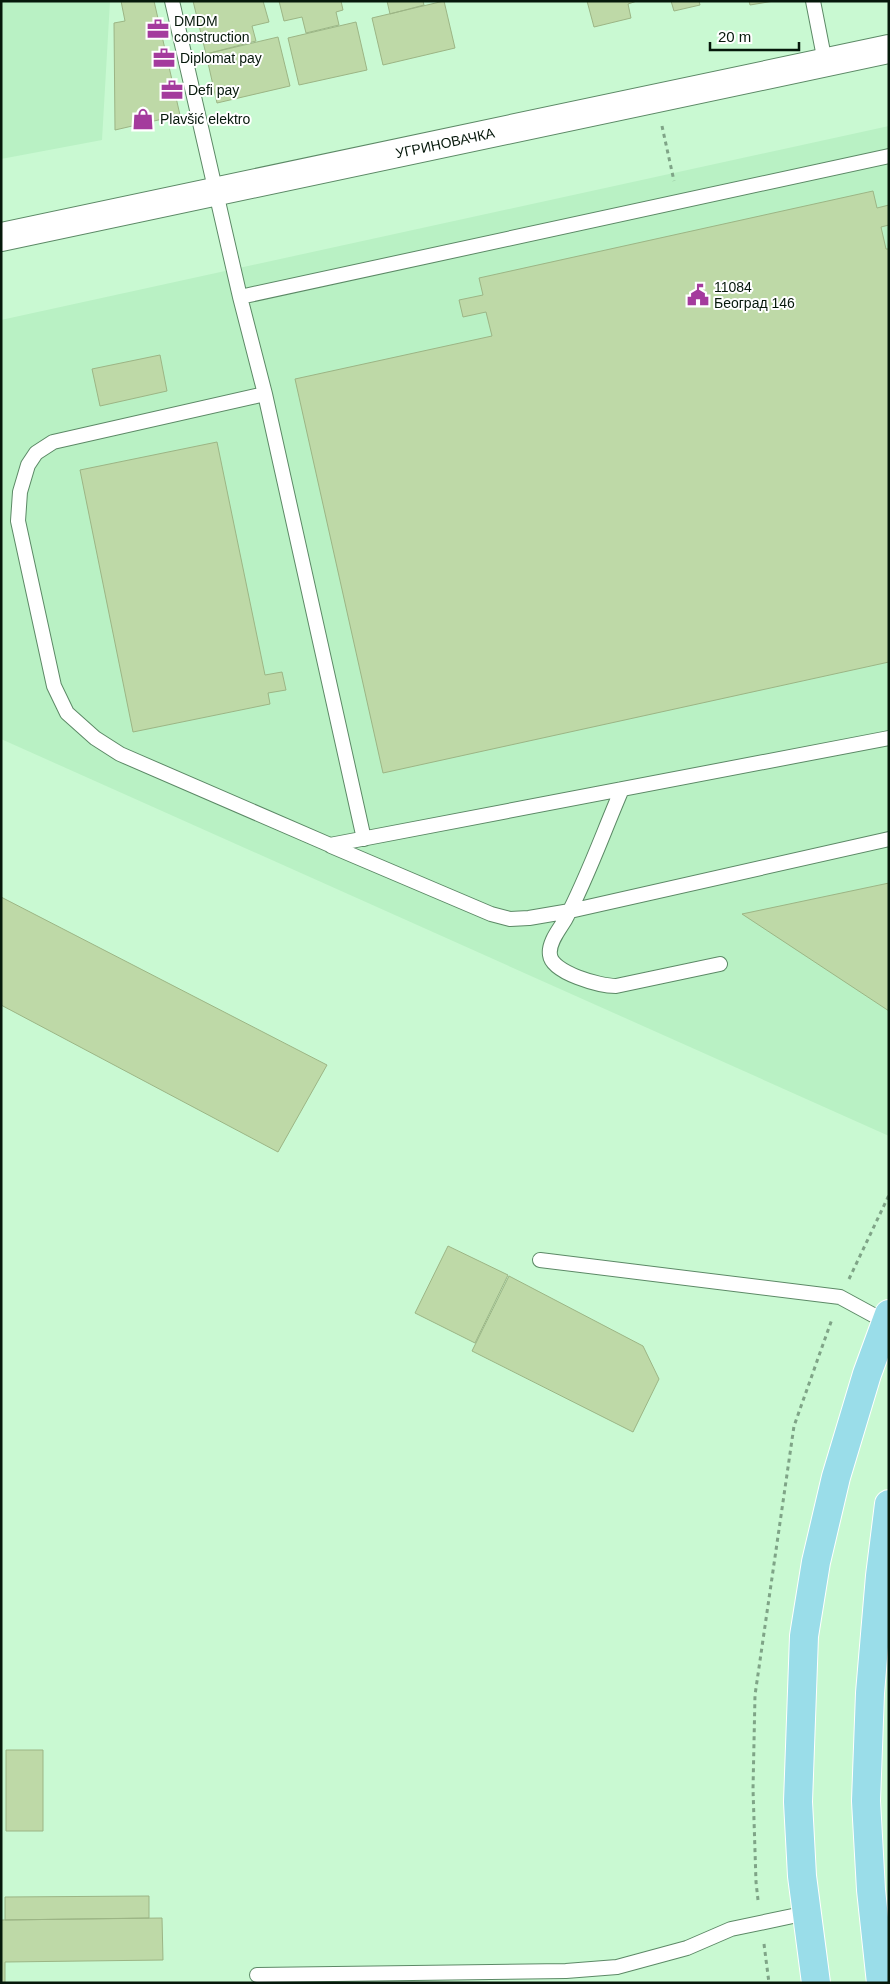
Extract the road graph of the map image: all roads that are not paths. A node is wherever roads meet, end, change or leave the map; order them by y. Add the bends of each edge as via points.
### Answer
1 (172, 1) edge
2 (813, 1) edge
3 (889, 49) edge
4 (824, 62) junction
5 (889, 156) edge
6 (216, 191) junction
7 (1, 238) edge
8 (240, 297) junction
9 (265, 394) junction
10 (889, 738) edge
11 (622, 789) junction
12 (364, 839) junction
13 (889, 839) edge
14 (330, 846) junction
15 (570, 911) junction
16 (720, 964) dead end
17 (540, 1260) dead end
18 (888, 1320) edge
19 (889, 1504) edge
20 (889, 1579) edge
21 (877, 1623) junction
22 (871, 1890) junction
23 (807, 1913) junction
24 (889, 1921) edge
25 (257, 1975) dead end
26 (364, 1979) edge
27 (816, 1983) edge
28 (881, 1983) edge

1 - 6 lane
2 - 4 lane
3 - 4 main road, УГРИНОВАЧКА
4 - 6 main road, УГРИНОВАЧКА
5 - 8 lane
6 - 7 main road, УГРИНОВАЧКА
6 - 8 lane
8 - 9 lane
9 - 12 lane
9 - 14 lane via 53,442 36,453 28,465 20,492 18,521 54,686 67,713 94,738 120,754
10 - 11 lane
11 - 12 lane
11 - 15 lane
12 - 14 lane
13 - 15 lane
14 - 15 lane via 510,920
15 - 16 lane via 550,946 550,957 558,968 598,984 616,986
17 - 18 lane via 840,1297
18 - 23 main road via 867,1374 826,1515 804,1636 798,1802
19 - 21 main road
20 - 21 main road
21 - 22 main road via 870,1693 866,1801
22 - 24 lane
22 - 28 main road
23 - 26 lane via 731,1929 687,1948 617,1966
23 - 27 main road
25 - 26 lane

